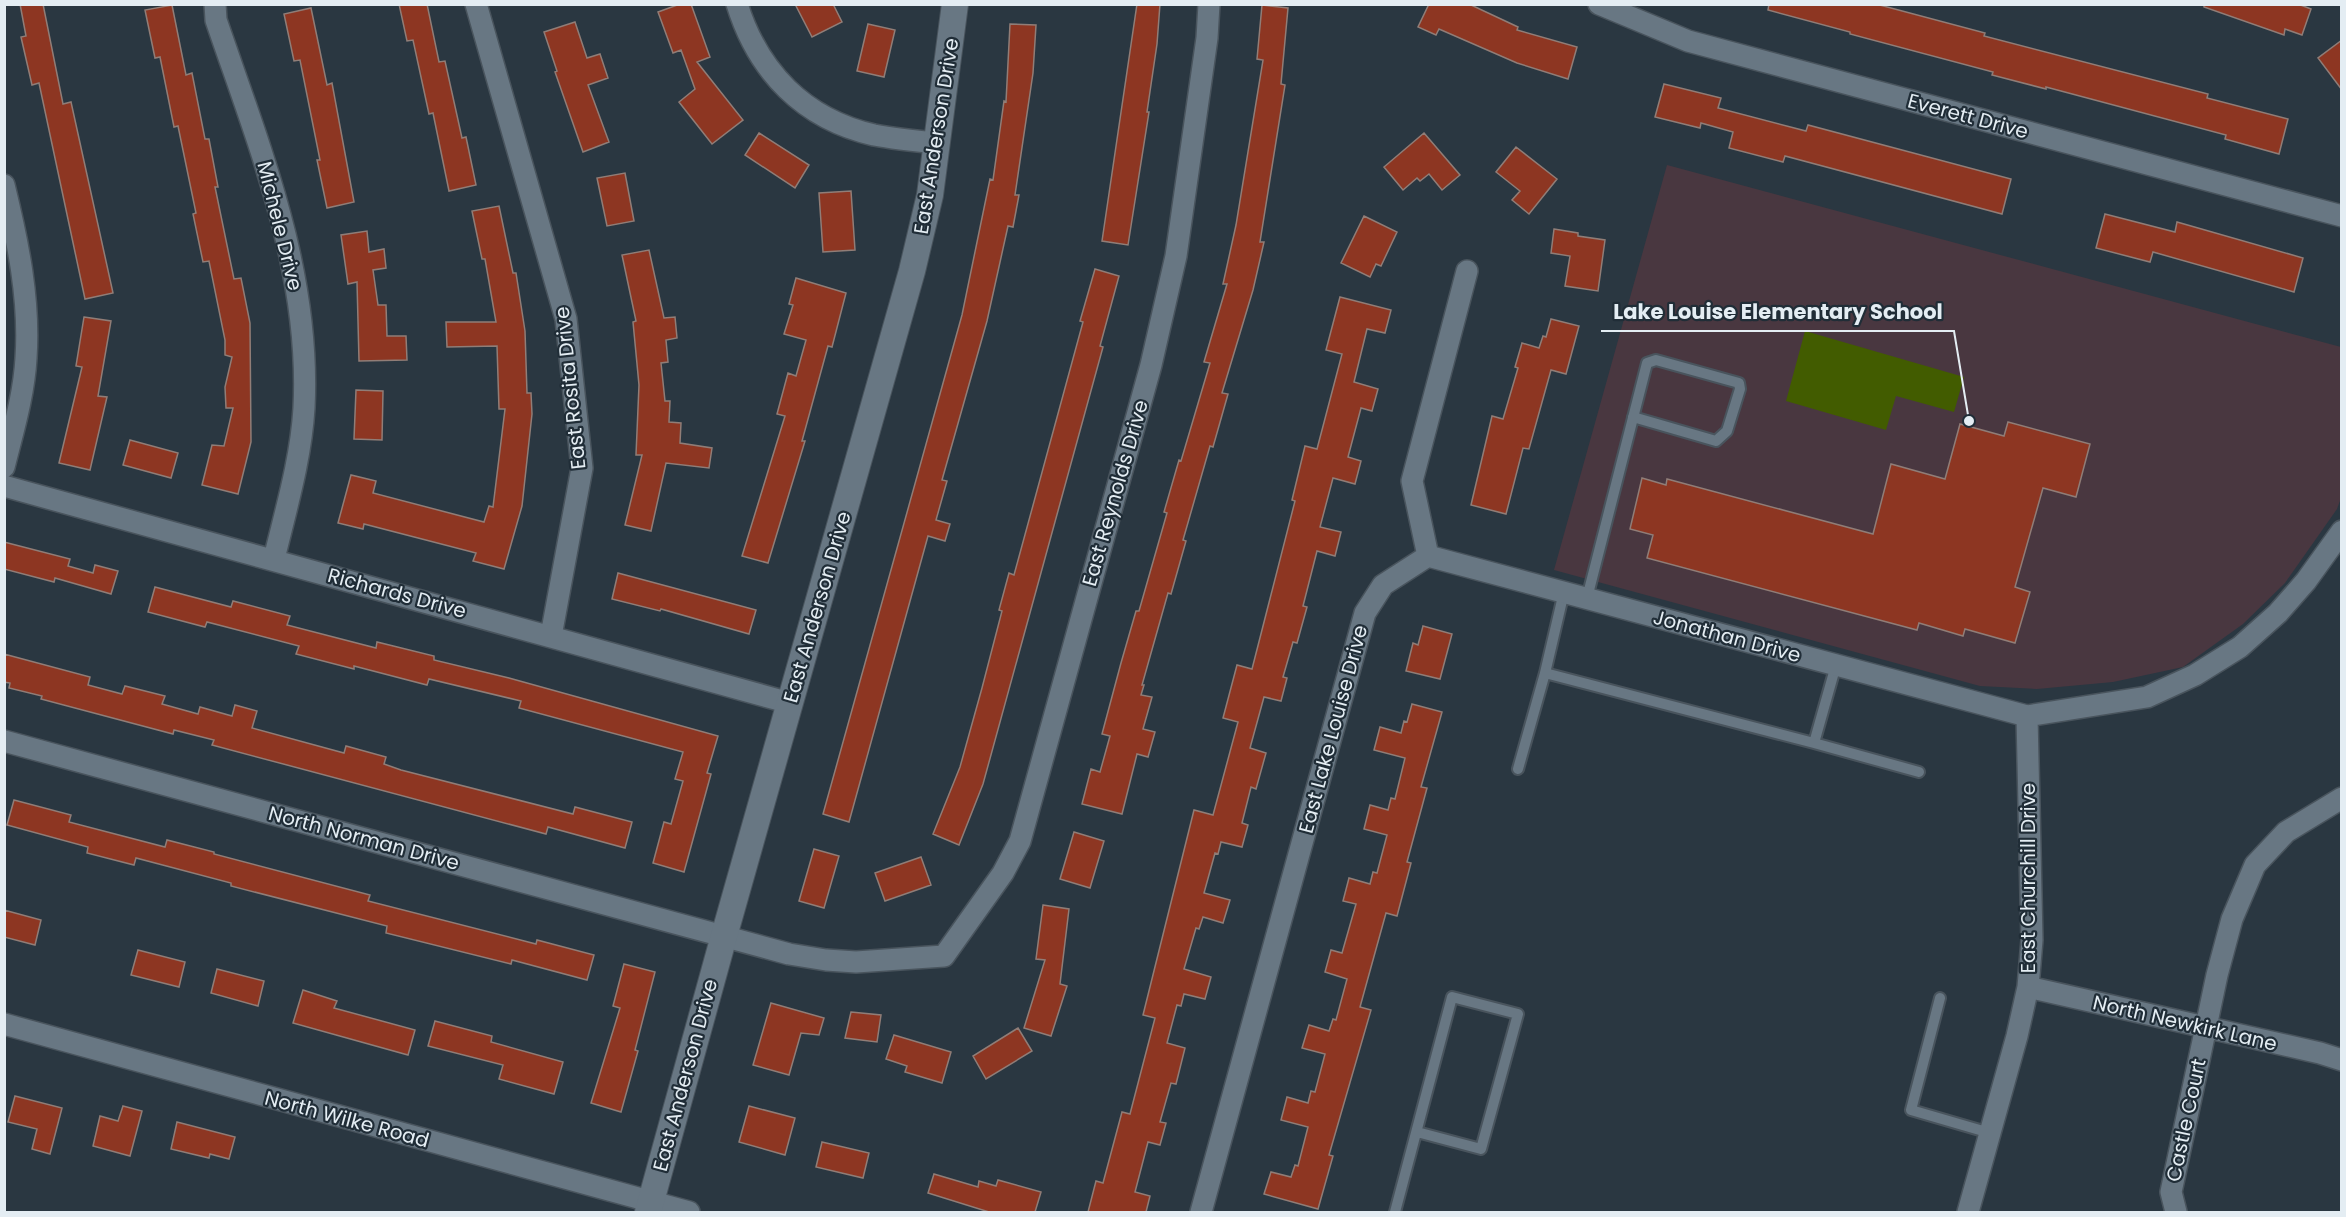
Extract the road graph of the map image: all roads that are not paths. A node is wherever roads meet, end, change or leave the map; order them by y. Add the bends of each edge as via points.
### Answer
1 (214, 4) edge
2 (476, 4) edge
3 (737, 4) edge
4 (955, 4) edge
5 (1209, 4) edge
6 (1599, 4) edge
7 (938, 143) junction
8 (4, 185) edge
9 (2342, 216) edge
10 (1467, 271) dead end
11 (1633, 417) junction
12 (4, 467) edge
13 (4, 486) edge
14 (2342, 531) edge
15 (1428, 556) junction
16 (274, 559) junction
17 (1564, 592) junction
18 (1587, 598) junction
19 (551, 636) junction
20 (1836, 665) junction
21 (1545, 673) junction
22 (790, 703) junction
23 (2026, 716) junction
24 (4, 741) edge
25 (1814, 743) junction
26 (1518, 769) dead end
27 (1919, 772) dead end
28 (2342, 798) edge
29 (724, 936) junction
30 (944, 956) joint
31 (2028, 987) junction
32 (1940, 998) dead end
33 (4, 1024) edge
34 (2205, 1028) junction
35 (2342, 1060) edge
36 (1417, 1132) junction
37 (1990, 1133) junction
38 (649, 1208) edge
39 (689, 1212) edge
40 (1201, 1212) edge
41 (1395, 1212) edge
42 (1968, 1212) edge
43 (2175, 1212) edge

1 - 16 street, Michele Drive via 287,236 300,309 304,409 298,463
2 - 19 street, East Rosita Drive via 566,319 582,468
3 - 7 street via 755,49 781,83 804,104 828,119 874,135
4 - 7 street, East Anderson Drive
5 - 30 street, East Reynolds Drive via 1176,256 1156,343 1020,842 1003,873
6 - 9 street, Everett Drive via 1688,41
7 - 22 street, East Anderson Drive via 912,271
8 - 12 street via 24,281 27,328 20,400
10 - 15 street via 1412,481
11 - 11 lane via 1716,441 1727,431 1739,382 1651,360
11 - 18 lane
13 - 16 street, Richards Drive
14 - 23 street via 2277,613 2240,647 2195,675 2148,697
15 - 17 street, Jonathan Drive
15 - 40 street, East Lake Louise Drive via 1383,585 1365,613
16 - 19 street, Richards Drive
17 - 18 street, Jonathan Drive
17 - 21 lane
18 - 20 street, Jonathan Drive
19 - 22 street, Richards Drive
20 - 23 street, Jonathan Drive
20 - 25 lane
21 - 25 lane
21 - 26 lane
22 - 29 street, East Anderson Drive
23 - 31 street, East Churchill Drive via 2032,940
24 - 29 street, North Norman Drive
25 - 27 lane
28 - 34 street, Castle Court via 2286,832 2255,865 2232,919
29 - 30 street, North Norman Drive via 826,960 856,962
29 - 38 street, East Anderson Drive
31 - 34 street, North Newkirk Lane
31 - 37 street, East Churchill Drive
32 - 37 lane via 1911,1110
33 - 38 street, North Wilke Road
34 - 35 street, North Newkirk Lane
34 - 43 street, Castle Court via 2171,1192
36 - 36 lane via 1452,997 1518,1014 1481,1149
36 - 41 lane
37 - 42 street, East Churchill Drive
38 - 39 street, North Wilke Road

